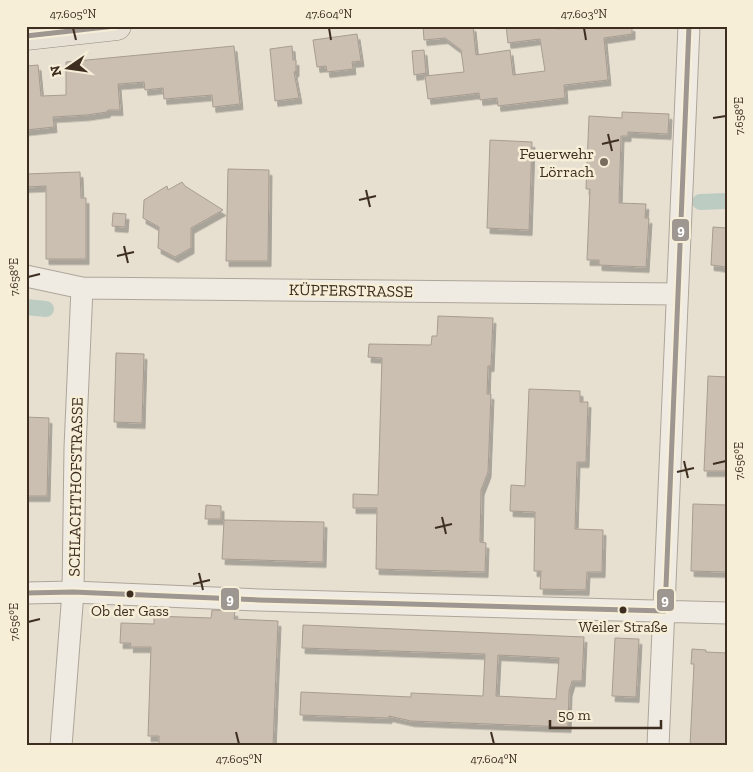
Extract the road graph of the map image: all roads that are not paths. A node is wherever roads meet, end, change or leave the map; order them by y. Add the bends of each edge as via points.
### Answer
1 (117, 26) edge
2 (689, 26) edge
3 (26, 36) edge
4 (26, 276) edge
5 (82, 288) junction
6 (677, 294) junction
7 (73, 592) junction
8 (26, 593) edge
9 (665, 611) junction
10 (727, 613) edge
11 (61, 746) edge
12 (658, 746) edge

1 - 3 main road
2 - 6 street
4 - 5 street, KÜPFERSTRASSE
5 - 6 street, KÜPFERSTRASSE
5 - 7 street, SCHLACHTHOFSTRASSE
6 - 9 street
7 - 8 street
7 - 9 street
7 - 11 street, SCHLACHTHOFSTRASSE
9 - 10 street
9 - 12 street

